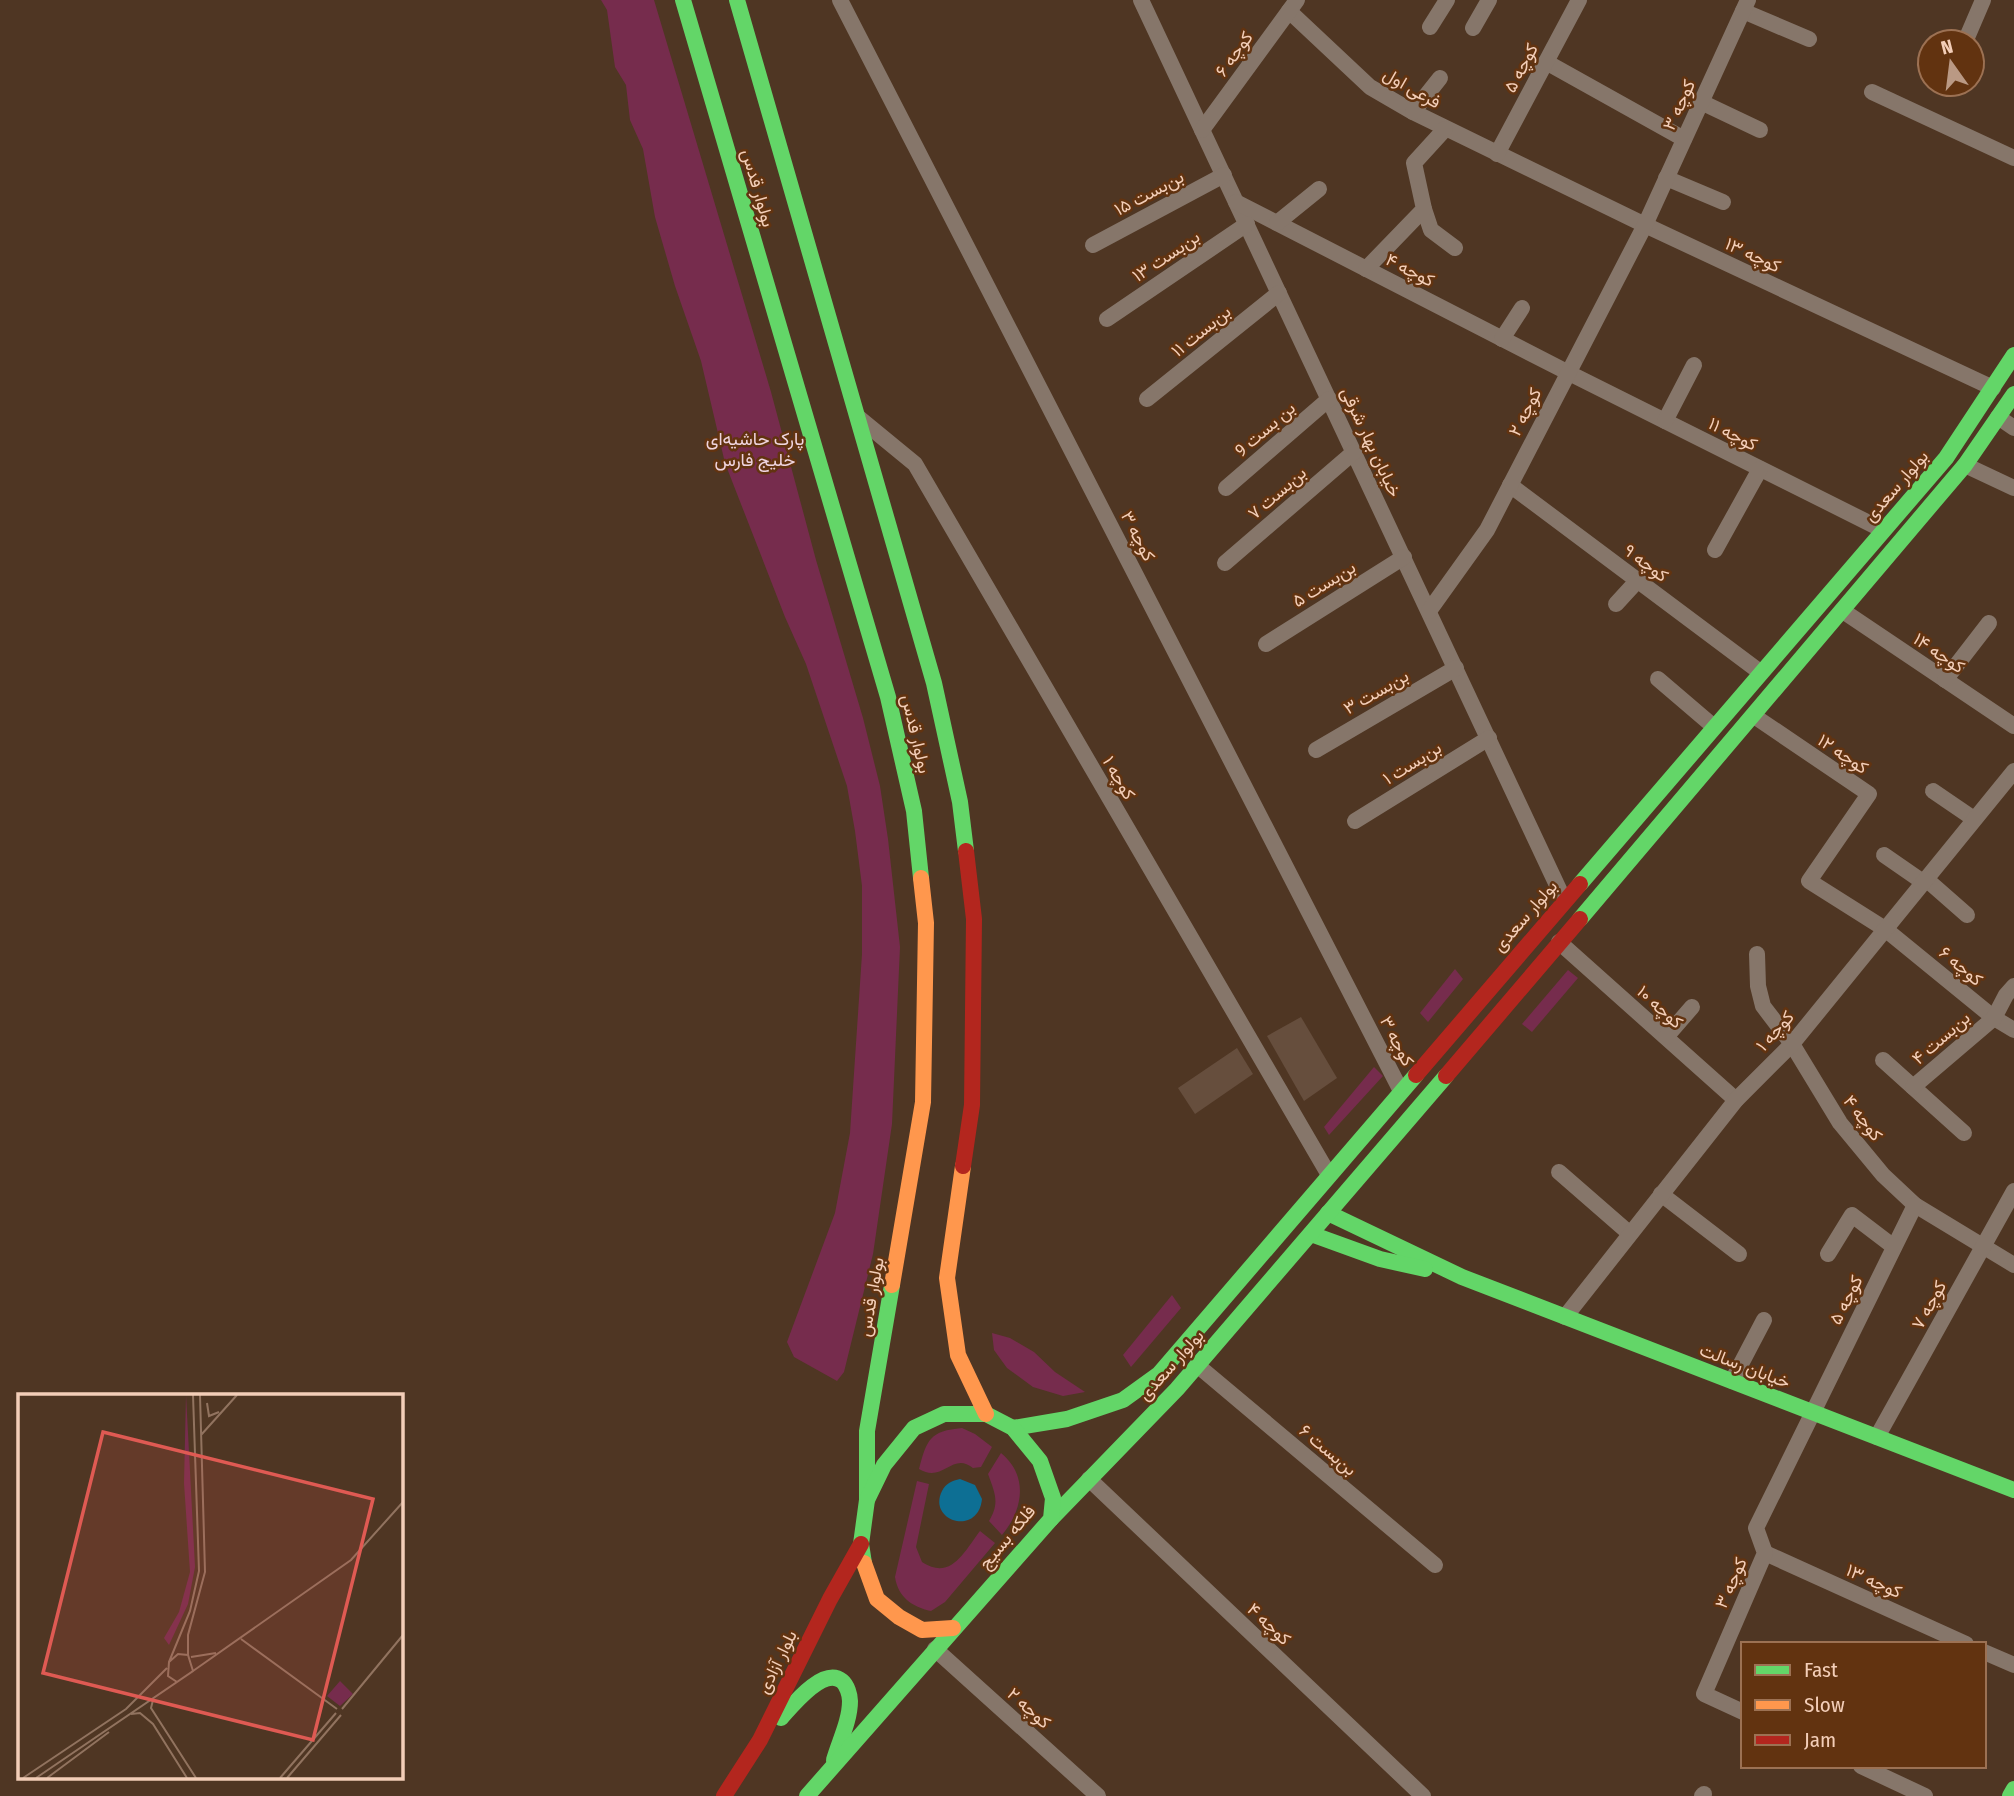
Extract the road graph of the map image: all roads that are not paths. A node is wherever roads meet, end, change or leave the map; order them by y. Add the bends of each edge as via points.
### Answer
1 (683, 0) edge
2 (737, 0) edge
3 (840, 0) edge
4 (1447, 0) edge
5 (1489, 0) edge
6 (1579, 0) edge
7 (1983, 0) edge
8 (1146, 2) edge
9 (1293, 5) edge
10 (1745, 6) edge
11 (1430, 27) dead end
12 (1473, 28) dead end
13 (1971, 28) edge
14 (1810, 39) dead end
15 (1546, 62) junction
16 (1440, 78) dead end
17 (1872, 92) dead end
18 (1701, 102) junction
19 (1413, 112) junction
20 (1445, 129) junction
21 (1202, 130) junction
22 (1760, 130) dead end
23 (1684, 139) junction
24 (1497, 154) junction
25 (2014, 158) edge
26 (1224, 175) junction
27 (1666, 178) junction
28 (1318, 189) dead end
29 (1236, 202) junction
30 (1723, 202) dead end
31 (1424, 209) junction
32 (1277, 223) junction
33 (1247, 224) junction
34 (1644, 225) junction
35 (1093, 245) dead end
36 (1455, 248) dead end
37 (1366, 269) junction
38 (1279, 293) junction
39 (1522, 308) dead end
40 (1107, 319) dead end
41 (1502, 338) junction
42 (2014, 355) edge
43 (1694, 365) dead end
44 (1567, 372) junction
45 (1993, 388) junction
46 (2014, 394) edge
47 (1147, 399) dead end
48 (1329, 399) junction
49 (857, 416) junction
50 (1998, 417) junction
51 (1665, 421) junction
52 (2014, 428) edge
53 (1354, 452) junction
54 (1965, 465) junction
55 (1760, 469) junction
56 (1510, 485) junction
57 (1226, 488) dead end
58 (2014, 488) edge
59 (1883, 530) junction
60 (1715, 550) dead end
61 (1404, 557) junction
62 (1225, 563) dead end
63 (1638, 580) junction
64 (1616, 604) dead end
65 (1429, 611) junction
66 (1843, 611) junction
67 (1989, 623) dead end
68 (1266, 644) dead end
69 (1456, 668) junction
70 (1760, 671) junction
71 (1658, 678) dead end
72 (1945, 680) junction
73 (1754, 716) junction
74 (1713, 726) junction
75 (2014, 726) edge
76 (1489, 738) junction
77 (1316, 750) dead end
78 (2014, 771) edge
79 (1933, 791) dead end
80 (1974, 819) junction
81 (1355, 821) dead end
82 (1884, 855) dead end
83 (1924, 881) junction
84 (1564, 900) junction
85 (1967, 915) dead end
86 (1885, 929) junction
87 (1559, 942) junction
88 (1757, 954) dead end
89 (2014, 986) edge
90 (1692, 1007) dead end
91 (1994, 1018) junction
92 (2014, 1030) edge
93 (1666, 1037) junction
94 (1792, 1044) junction
95 (1883, 1060) dead end
96 (1913, 1087) junction
97 (1401, 1090) junction
98 (1735, 1100) junction
99 (1964, 1133) dead end
100 (1559, 1172) dead end
101 (1329, 1175) junction
102 (2014, 1191) edge
103 (1661, 1194) junction
104 (1915, 1205) junction
105 (1328, 1213) junction
106 (1629, 1233) junction
107 (1311, 1234) junction
108 (1984, 1245) junction
109 (1894, 1247) junction
110 (1739, 1254) dead end
111 (1828, 1254) dead end
112 (2014, 1265) edge
113 (1462, 1278) junction
114 (1565, 1317) junction
115 (1764, 1320) dead end
116 (1197, 1365) junction
117 (1732, 1381) junction
118 (1812, 1412) junction
119 (986, 1414) junction
120 (1013, 1428) junction
121 (1877, 1437) junction
122 (1089, 1479) junction
123 (2013, 1487) edge
124 (867, 1500) junction
125 (1051, 1519) junction
126 (861, 1544) junction
127 (1765, 1553) junction
128 (1435, 1565) dead end
129 (953, 1628) junction
130 (1962, 1642) edge
131 (935, 1648) junction
132 (1986, 1653) edge
133 (2014, 1665) edge
134 (1741, 1711) edge
135 (760, 1740) junction
136 (1865, 1768) edge
137 (831, 1769) junction
138 (2014, 1789) edge
139 (817, 1790) edge
140 (724, 1796) edge
141 (807, 1796) edge
142 (1098, 1796) edge
143 (1423, 1796) edge
144 (1925, 1796) edge
145 (2011, 1796) edge

1 - 124 main road, بولوار قدس via 888,697 914,811 926,923 923,1102 867,1432
2 - 49 main road, بولوار قدس
3 - 97 street, کوچه ۳
4 - 11 street
5 - 12 street
6 - 15 street, کوچه ۵
7 - 13 street
8 - 21 street, خیابان بهار شرقی
9 - 19 street, فرعی اول via 1370,87
9 - 21 street, کوچه ۶
10 - 14 street
10 - 18 street, کوچه ۳
15 - 23 street
15 - 24 street, کوچه ۵
16 - 19 street
17 - 25 street
18 - 22 street
18 - 23 street, کوچه ۳
19 - 20 street, فرعی اول
20 - 24 street, فرعی اول
20 - 31 street via 1414,163
21 - 26 street, خیابان بهار شرقی
23 - 27 street, کوچه ۳
24 - 34 street, کوچه ۱۳
26 - 29 street, خیابان بهار شرقی
26 - 35 street, بن‌بست ۱۵
27 - 30 street
27 - 34 street, کوچه ۳
28 - 32 street
29 - 32 street, کوچه ۴
29 - 33 street, خیابان بهار شرقی
31 - 36 street via 1430,230
31 - 37 street
32 - 37 street, کوچه ۴
33 - 38 street, خیابان بهار شرقی
33 - 40 street, بن‌بست ۱۳
34 - 44 street, کوچه ۲
34 - 45 street, کوچه ۱۳
37 - 41 street, کوچه ۴
38 - 47 street, بن‌بست ۱۱
38 - 48 street, خیابان بهار شرقی
39 - 41 street
41 - 44 street, کوچه ۴
42 - 45 main road, بولوار سعدی
43 - 51 street
44 - 51 street, کوچه ۱۱
44 - 56 street, کوچه ۲
45 - 59 main road, بولوار سعدی via 1946,458
46 - 50 main road, بولوار سعدی
48 - 53 street, خیابان بهار شرقی
48 - 57 street, بن بست 9
49 - 101 street, کوچه ۱ via 915,464
49 - 119 main road, بولوار قدس via 934,683 960,802 974,919 972,1105 947,1278 958,1355
50 - 52 street
50 - 54 main road, بولوار سعدی
51 - 55 street, کوچه ۱۱
53 - 61 street, خیابان بهار شرقی
53 - 62 street, بن‌بست ۷
54 - 58 street
54 - 66 main road, بولوار سعدی
55 - 59 street, کوچه ۱۱
55 - 60 street
56 - 63 street, کوچه ۹
56 - 65 street, کوچه ۲ via 1487,530
59 - 70 main road, بولوار سعدی
61 - 65 street, خیابان بهار شرقی
61 - 68 street, بن‌بست ۵
63 - 64 street
63 - 70 street, کوچه ۹
65 - 69 street, خیابان بهار شرقی
66 - 72 street, کوچه ۱۴
66 - 73 main road, بولوار سعدی
67 - 72 street
69 - 76 street, خیابان بهار شرقی
69 - 77 street, بن‌بست ۳
70 - 74 main road, بولوار سعدی
71 - 74 street
72 - 75 street, کوچه ۱۴
73 - 86 street, کوچه ۱۲ via 1868,794 1809,881
73 - 87 main road, بولوار سعدی
74 - 84 main road, بولوار سعدی
76 - 81 street, بن‌بست ۱
76 - 84 street, خیابان بهار شرقی
78 - 80 street, کوچه ۱
79 - 80 street
80 - 83 street, کوچه ۱
82 - 83 street
83 - 85 street
83 - 86 street, کوچه ۱
84 - 97 main road, بولوار سعدی
86 - 91 street, کوچه ۶
86 - 94 street, کوچه ۱
87 - 93 street, کوچه ۱۰
87 - 105 main road, بولوار سعدی
88 - 94 street via 1763,1006
89 - 91 street
90 - 93 street
91 - 92 street, کوچه ۶
91 - 96 street, بن‌بست ۴
93 - 98 street, کوچه ۱۰
94 - 98 street, کوچه ۱
94 - 104 street, کوچه ۴ via 1840,1123
95 - 96 street
96 - 99 street
97 - 101 main road, بولوار سعدی
98 - 103 street, کوچه ۱
100 - 106 street
101 - 120 main road, بولوار سعدی via 1159,1374 1123,1401 1067,1419
102 - 108 street, کوچه ۷
103 - 106 street, کوچه ۱
103 - 110 street
104 - 108 street, کوچه ۴
104 - 109 street, کوچه ۵
105 - 107 main road, بولوار سعدی
105 - 113 main road
106 - 114 street, کوچه ۱
107 - 113 main road via 1380,1259
107 - 116 main road, بولوار سعدی
108 - 112 street, کوچه ۴
108 - 121 street, کوچه ۷
109 - 111 street via 1852,1215
109 - 118 street, کوچه ۵
113 - 114 main road, خیابان رسالت
114 - 117 main road, خیابان رسالت
115 - 117 street
116 - 122 main road, بولوار سعدی
116 - 128 street, بن‌بست ۶
117 - 118 main road, خیابان رسالت
118 - 121 main road, خیابان رسالت
118 - 127 street, کوچه ۳ via 1756,1528
119 - 120 main road, فلکه بسیج
119 - 124 main road, فلکه بسیج via 944,1414 914,1429 884,1465
120 - 125 main road, فلکه بسیج via 1040,1461 1053,1498
121 - 123 main road, خیابان رسالت
122 - 125 main road, بولوار سعدی
122 - 143 street, کوچه ۴
124 - 126 main road, فلکه بسیج
125 - 129 main road, فلکه بسیج
126 - 129 main road, فلکه بسیج via 877,1599 922,1630
126 - 135 main road, بلوار آزادی
127 - 130 street, کوچه ۱۳
127 - 134 street, کوچه ۳ via 1704,1694
129 - 131 main road
131 - 137 main road
131 - 142 street, کوچه ۲
132 - 133 street
135 - 137 main road via 821,1680 841,1680 850,1700
135 - 140 main road, بلوار آزادی
136 - 144 street
137 - 139 main road
138 - 145 main road
139 - 141 main road

